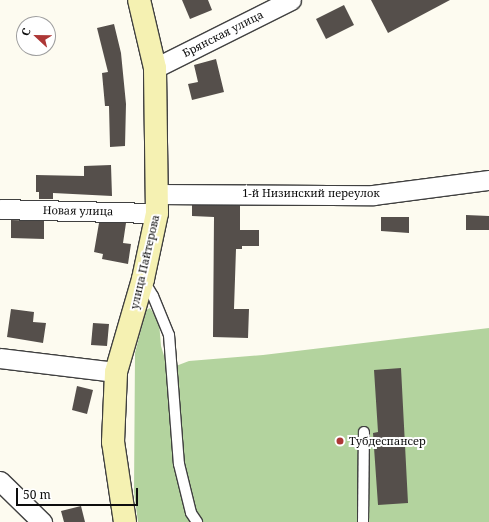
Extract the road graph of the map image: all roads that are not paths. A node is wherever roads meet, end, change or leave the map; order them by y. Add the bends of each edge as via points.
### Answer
1 (139, 0) edge
2 (291, 0) edge
3 (156, 68) junction
4 (489, 180) edge
5 (156, 204) junction
6 (0, 209) edge
7 (143, 279) junction
8 (0, 358) edge
9 (116, 372) junction
10 (364, 432) dead end
11 (0, 481) edge
12 (42, 522) edge
13 (125, 522) edge
14 (197, 522) edge
15 (363, 522) edge

1 - 3 main road, улица Пайтерова
2 - 3 street, Брянская улица
3 - 5 main road, улица Пайтерова
4 - 5 street, 1-й Низинский переулок via 374,195
5 - 6 street, Новая улица
5 - 7 main road, улица Пайтерова
7 - 9 main road, улица Пайтерова
7 - 14 lane via 169,335 179,464 191,513
8 - 9 street
9 - 13 main road, улица Пайтерова via 113,442
10 - 15 lane
11 - 12 street

